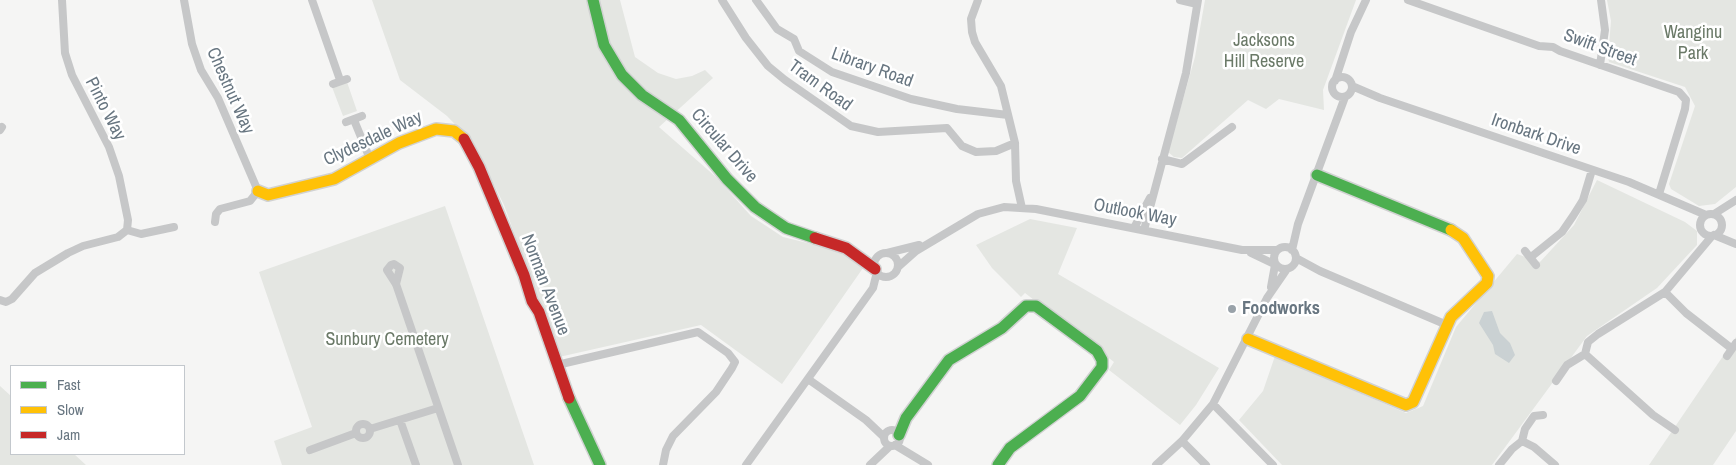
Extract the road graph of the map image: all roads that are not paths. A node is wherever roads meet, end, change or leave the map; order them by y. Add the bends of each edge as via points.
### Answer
1 (62, 0) edge
2 (184, 0) edge
3 (312, 0) edge
4 (593, 0) edge
5 (722, 0) edge
6 (756, 0) edge
7 (978, 0) edge
8 (1180, 0) edge
9 (1366, 0) edge
10 (1408, 0) edge
11 (1601, 0) edge
12 (1198, 2) edge
13 (1343, 56) junction
14 (1600, 65) junction
15 (1335, 80) junction
16 (340, 81) dead end
17 (1350, 83) junction
18 (1334, 92) junction
19 (1346, 96) junction
20 (1380, 98) junction
21 (1008, 115) junction
22 (1334, 120) junction
23 (346, 122) dead end
24 (1232, 126) dead end
25 (445, 128) joint
26 (1015, 143) junction
27 (1162, 159) junction
28 (370, 160) junction
29 (1592, 170) junction
30 (1317, 175) junction
31 (258, 191) junction
32 (1152, 194) junction
33 (1659, 194) junction
34 (1735, 201) edge
35 (1681, 205) junction
36 (1022, 208) junction
37 (1710, 214) junction
38 (215, 222) dead end
39 (1298, 224) junction
40 (1722, 225) junction
41 (174, 227) dead end
42 (1134, 228) junction
43 (1701, 228) junction
44 (127, 230) junction
45 (1144, 230) junction
46 (1713, 235) junction
47 (938, 238) junction
48 (1736, 243) edge
49 (1279, 249) junction
50 (1699, 249) junction
51 (1242, 250) junction
52 (1525, 251) dead end
53 (886, 253) junction
54 (1532, 257) junction
55 (1292, 261) junction
56 (1275, 264) junction
57 (1536, 266) dead end
58 (898, 267) junction
59 (876, 270) junction
60 (888, 276) junction
61 (396, 284) dead end
62 (1665, 292) junction
63 (1267, 298) junction
64 (0, 300) edge
65 (855, 313) junction
66 (1447, 325) junction
67 (1248, 338) junction
68 (1734, 345) edge
69 (1585, 354) junction
70 (1727, 356) dead end
71 (556, 364) junction
72 (808, 379) junction
73 (1556, 381) dead end
74 (1214, 404) junction
75 (438, 408) junction
76 (1543, 415) dead end
77 (400, 420) junction
78 (1674, 430) dead end
79 (891, 438) junction
80 (1182, 441) junction
81 (1519, 443) junction
82 (310, 450) dead end
83 (872, 462) edge
84 (416, 465) edge
85 (458, 465) edge
86 (600, 465) edge
87 (663, 465) edge
88 (746, 465) edge
89 (928, 465) edge
90 (998, 465) edge
91 (1156, 465) edge
92 (1206, 465) edge
93 (1274, 465) edge
94 (1499, 465) edge
95 (1555, 465) edge

1 - 44 street, Pinto Way via 65,53 82,100 96,121 114,162 128,220
2 - 31 street, Chestnut Way via 200,70 218,98
3 - 16 street
4 - 59 street, Circular Drive via 604,45 622,75 642,95 679,120 755,208 786,228 846,248
5 - 26 street, Tram Road via 768,66 850,126 878,132 947,128 962,146 976,152 996,151
6 - 21 street, Library Road via 777,28 794,39 799,51 832,72 911,99
7 - 21 street via 972,19 973,37 998,79
8 - 12 street
9 - 13 street
10 - 14 street, Swift Street
11 - 14 street via 1605,30
12 - 27 street via 1190,58
13 - 15 street
13 - 17 street
14 - 33 street, Swift Street via 1679,92 1686,100
15 - 17 street via 1340,78
15 - 18 street
17 - 19 street
17 - 20 street, Ironbark Drive
18 - 19 street via 1338,97
18 - 22 street via 1337,102
19 - 20 street, Ironbark Drive
19 - 22 street
20 - 29 street, Ironbark Drive
21 - 26 street
22 - 30 street
23 - 28 street via 358,118
24 - 27 street via 1182,164
25 - 28 street, Clydesdale Way via 399,143
25 - 71 street, Norman Avenue via 464,139 479,167 532,301 540,312
26 - 36 street via 1016,181
27 - 32 street
28 - 31 street, Clydesdale Way via 334,179 268,195
29 - 33 street, Ironbark Drive
29 - 54 street via 1583,200 1562,232
30 - 39 street
30 - 66 street via 1454,231 1462,238 1488,276 1487,282 1463,303
31 - 38 street via 250,201 220,209
32 - 42 street
32 - 45 street
33 - 35 street, Ironbark Drive
34 - 37 street
34 - 40 street via 1727,210
35 - 37 street, Ironbark Drive
35 - 43 street, Ironbark Drive
36 - 42 street, Outlook Way
36 - 47 street, Outlook Way via 970,220
37 - 40 street
37 - 43 street
39 - 49 street
39 - 55 street
40 - 46 street
40 - 48 street
41 - 44 street via 141,234
42 - 45 street, Outlook Way
43 - 46 street, Ironbark Drive
43 - 50 street via 1703,239
44 - 64 street via 118,238 82,246 68,253 35,273 12,299
45 - 51 street, Outlook Way
46 - 48 street, Ironbark Drive
46 - 50 street
47 - 53 street, Outlook Way
47 - 58 street, Outlook Way
49 - 51 street, Outlook Way
49 - 55 street, Outlook Way
49 - 56 street via 1273,258
50 - 62 street
51 - 56 street, Outlook Way
52 - 54 street
53 - 58 street via 894,256
53 - 59 street via 876,258
54 - 57 street
55 - 56 street, Outlook Way
55 - 63 street
55 - 66 street
56 - 63 street
58 - 60 street
59 - 60 street via 882,276
59 - 65 street via 873,288
60 - 65 street
61 - 75 street
62 - 68 street via 1686,313
62 - 69 street via 1598,334 1588,342
63 - 67 street
65 - 72 street
66 - 67 street via 1417,396 1406,404
67 - 74 street
68 - 70 street
69 - 73 street via 1567,365
69 - 78 street
71 - 86 street, Norman Avenue
71 - 87 street via 698,332 728,353 734,362 732,368 716,392 673,436
72 - 79 street
72 - 88 street
74 - 80 street
74 - 93 street
75 - 77 street
75 - 85 street
76 - 81 street via 1534,416
77 - 82 street via 370,429 364,439 356,433
77 - 84 street
79 - 83 street
79 - 89 street
79 - 90 street via 949,360 1002,328 1026,306 1036,306 1097,351 1102,367 1080,396 1010,448
80 - 91 street
80 - 92 street
81 - 94 street
81 - 95 street via 1534,447

